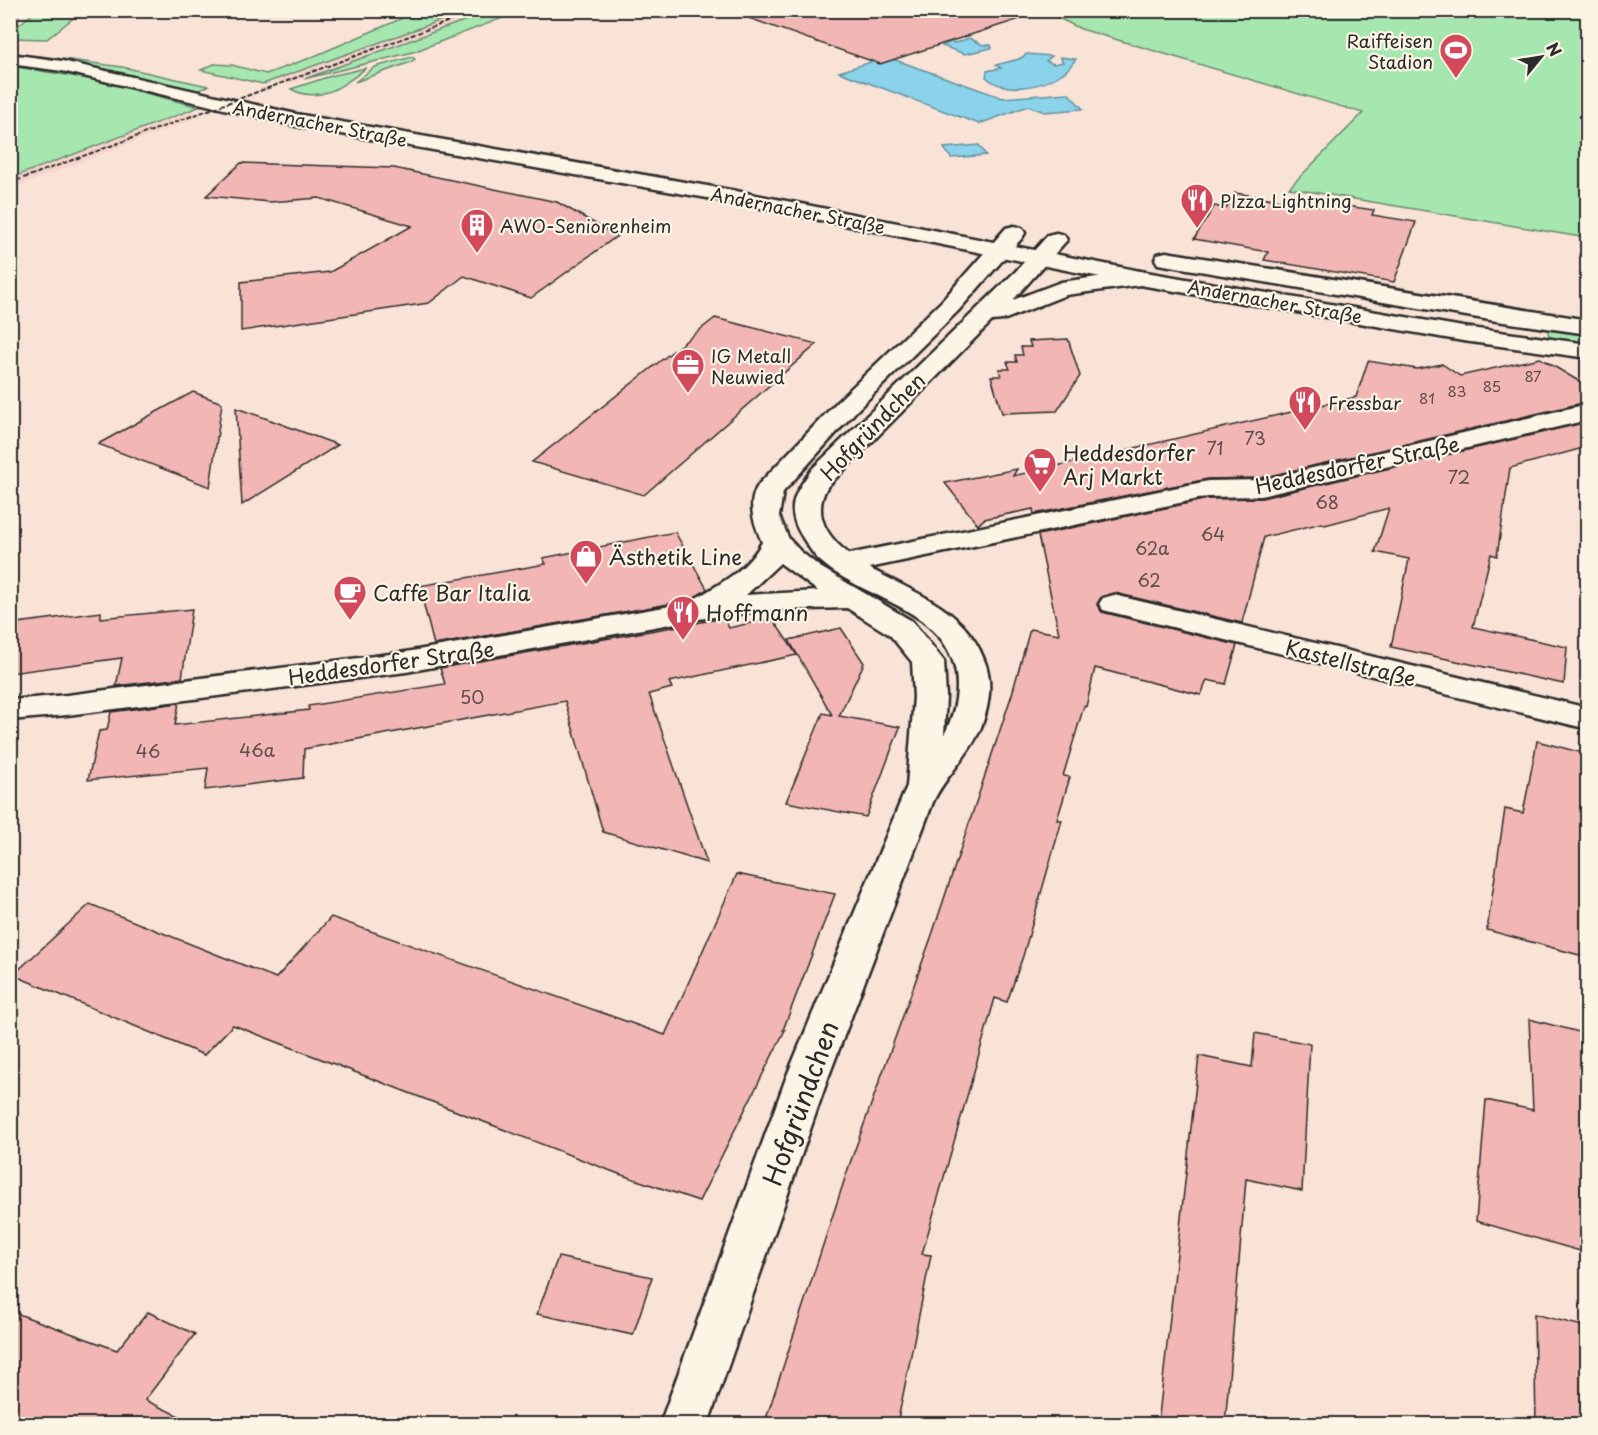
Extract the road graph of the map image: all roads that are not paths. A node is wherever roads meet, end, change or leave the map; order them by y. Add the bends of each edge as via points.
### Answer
1 (10, 48) edge
2 (10, 59) edge
3 (1007, 242) junction
4 (1066, 242) joint
5 (1041, 258) junction
6 (1140, 266) junction
7 (974, 325) junction
8 (1587, 327) edge
9 (1587, 351) edge
10 (1587, 412) edge
11 (776, 542) junction
12 (825, 561) junction
13 (853, 599) junction
14 (770, 601) junction
15 (1114, 604) dead end
16 (698, 610) junction
17 (10, 710) edge
18 (1587, 719) edge
19 (923, 784) junction
20 (684, 1425) edge

1 - 3 street, Andernacher Straße via 99,59 393,124
2 - 3 street, Andernacher Straße via 62,66 296,120
3 - 4 street, Andernacher Straße
3 - 5 street, Andernacher Straße
3 - 11 street, Hofgründchen via 950,306 814,439 769,490 765,516
4 - 5 street, Hofgründchen
5 - 6 street, Andernacher Straße
5 - 7 street, Hofgründchen
6 - 7 street via 1061,289
6 - 8 street, Andernacher Straße
6 - 9 street, Andernacher Straße via 1462,334
7 - 12 street, Hofgründchen via 823,474 809,495 806,513
10 - 12 street, Heddesdorfer Straße via 1262,488 1208,489
11 - 12 street, Hofgründchen
11 - 16 street via 766,562 736,588
12 - 13 street, Hofgründchen
12 - 14 street, Heddesdorfer Straße via 798,586
12 - 19 street, Hofgründchen via 902,596 932,615 952,632 967,654 973,674 973,697 960,736
13 - 14 street, Heddesdorfer Straße
13 - 19 street, Hofgründchen via 900,628 928,661 930,697
14 - 16 street, Heddesdorfer Straße
15 - 18 street, Kastellstraße
16 - 17 street, Heddesdorfer Straße via 406,662
19 - 20 street, Hofgründchen via 807,1079

